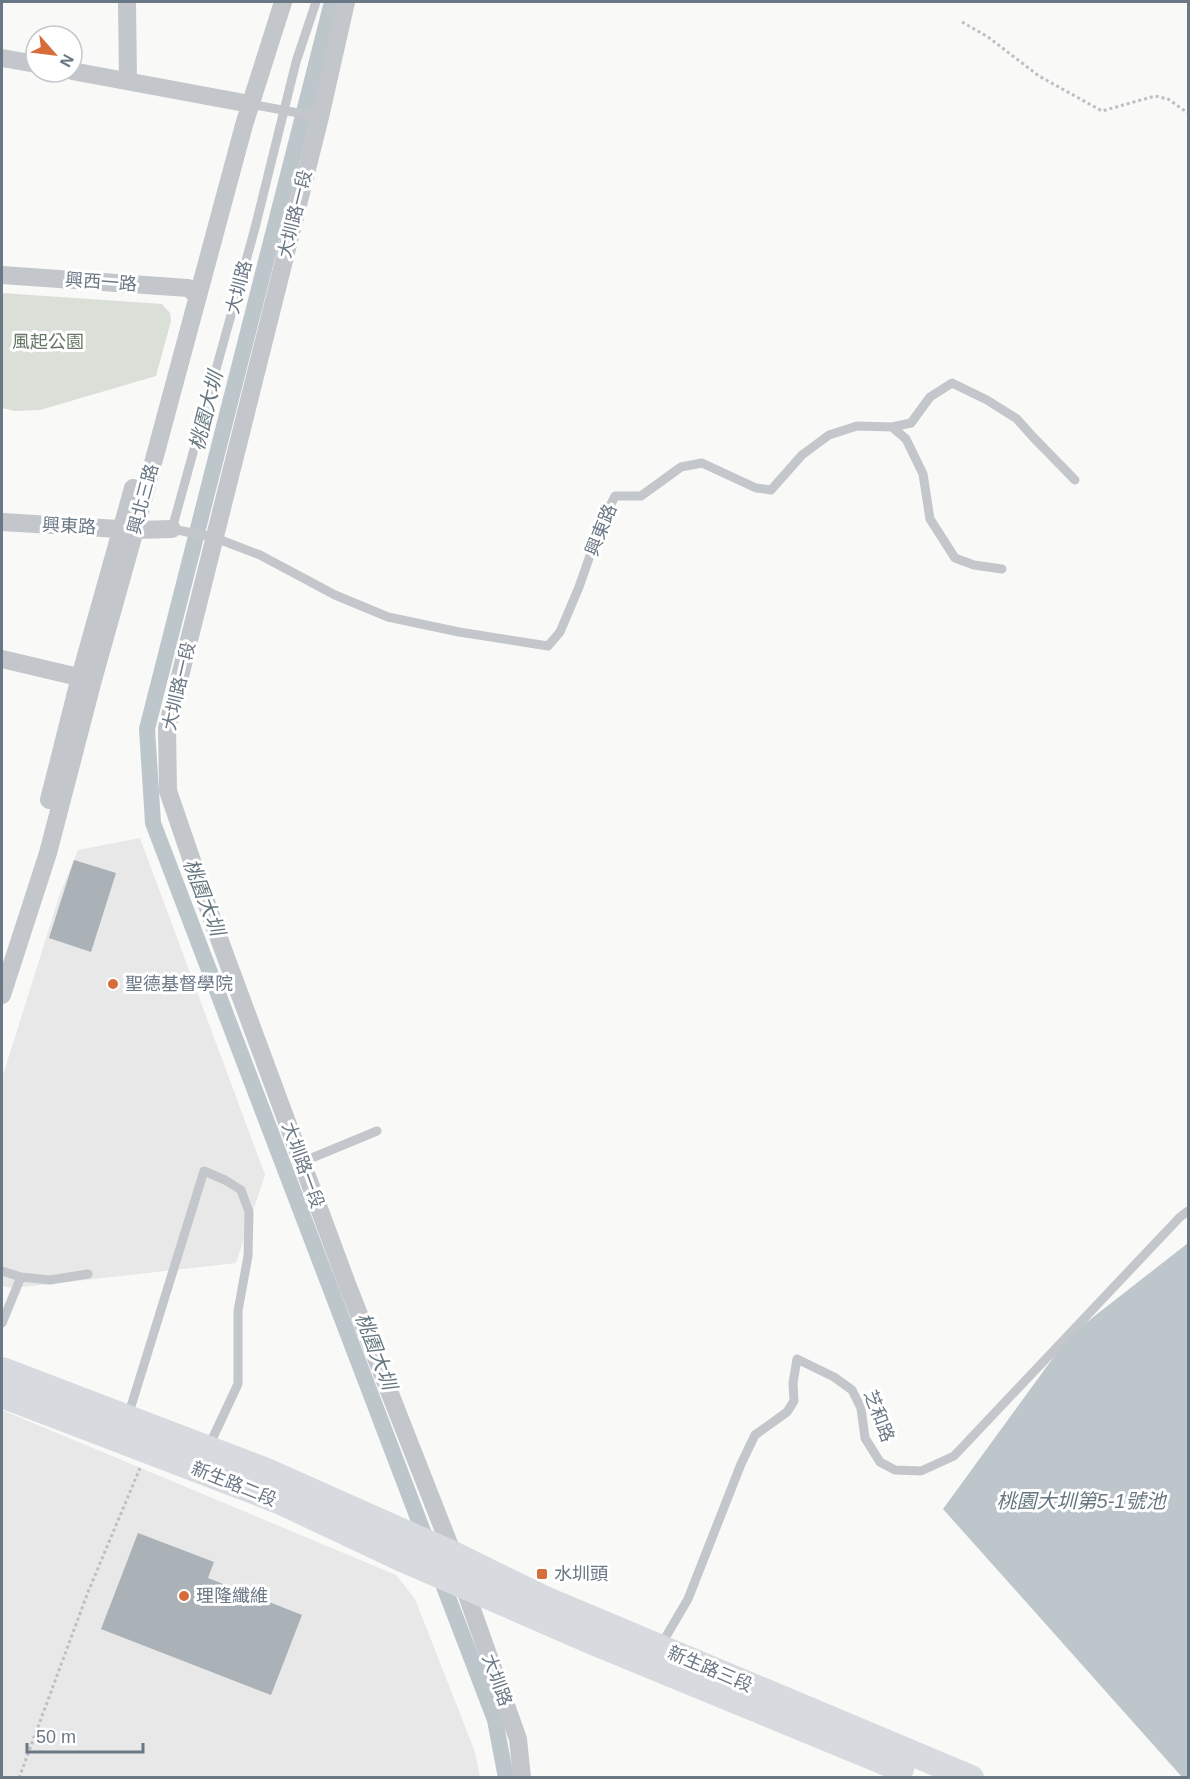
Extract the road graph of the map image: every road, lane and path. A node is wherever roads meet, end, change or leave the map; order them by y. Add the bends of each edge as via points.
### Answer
1 (126, 2) edge
2 (272, 2) edge
3 (284, 2) edge
4 (315, 2) edge
5 (346, 2) edge
6 (962, 22) dead end
7 (2, 58) edge
8 (24, 62) edge
9 (84, 73) edge
10 (128, 81) junction
11 (244, 103) junction
12 (284, 110) junction
13 (1188, 112) edge
14 (320, 117) junction
15 (2, 275) edge
16 (2, 286) edge
17 (190, 294) junction
18 (892, 427) junction
19 (1075, 480) dead end
20 (2, 522) edge
21 (129, 529) junction
22 (176, 530) junction
23 (214, 537) junction
24 (1002, 570) dead end
25 (2, 658) edge
26 (86, 679) junction
27 (2, 962) edge
28 (2, 995) edge
29 (377, 1131) dead end
30 (302, 1162) junction
31 (1188, 1211) edge
32 (2, 1271) edge
33 (88, 1274) dead end
34 (21, 1277) junction
35 (2, 1323) edge
36 (2, 1370) edge
37 (2, 1395) edge
38 (127, 1418) junction
39 (208, 1449) junction
40 (148, 1450) junction
41 (453, 1554) junction
42 (463, 1584) junction
43 (660, 1647) junction
44 (19, 1778) edge
45 (522, 1778) edge
46 (923, 1778) edge
47 (971, 1778) edge

1 - 10 street
2 - 11 street
3 - 11 street
4 - 12 lane, 大圳路
5 - 14 street, 大圳路一段
6 - 13 path via 1039,76 1101,111 1155,96
7 - 8 street
9 - 10 street
10 - 11 street
11 - 12 lane
11 - 17 street
12 - 14 lane
12 - 22 lane, 大圳路
14 - 23 street, 大圳路一段
15 - 17 street, 興西一路
16 - 17 street
17 - 21 street
18 - 19 lane, 興東路 via 911,423 930,397 952,383 1017,419
18 - 23 lane, 興東路 via 857,426 829,435 802,455 771,490 756,488 702,463 681,466 641,496 615,496 560,632 548,646 388,616
18 - 24 lane via 906,439 923,474 930,519 955,558
20 - 21 street, 興東路
21 - 22 street, 興東路
21 - 26 street
22 - 23 lane
23 - 30 street, 大圳路一段 via 167,728 168,791
25 - 26 street
26 - 27 street
26 - 28 street via 48,853
29 - 30 lane
30 - 41 street, 大圳路一段
31 - 43 lane, 芝和路 via 954,1456 921,1471 896,1470 880,1462 865,1438 861,1408 852,1389 797,1359 794,1401 787,1413 755,1435 688,1599
32 - 34 lane
33 - 34 lane via 50,1280
34 - 35 lane
36 - 38 main road, 新生路二段
37 - 40 main road, 新生路二段
38 - 39 main road, 新生路二段
38 - 39 lane via 204,1171 241,1190 249,1212 248,1256 238,1311 238,1384
39 - 41 main road, 新生路二段
40 - 42 main road, 新生路二段 via 279,1501
40 - 44 path via 88,1592
41 - 43 main road, 新生路三段 via 545,1599
42 - 45 street, 大圳路 via 518,1739
42 - 46 main road, 新生路三段
43 - 47 main road, 新生路三段

